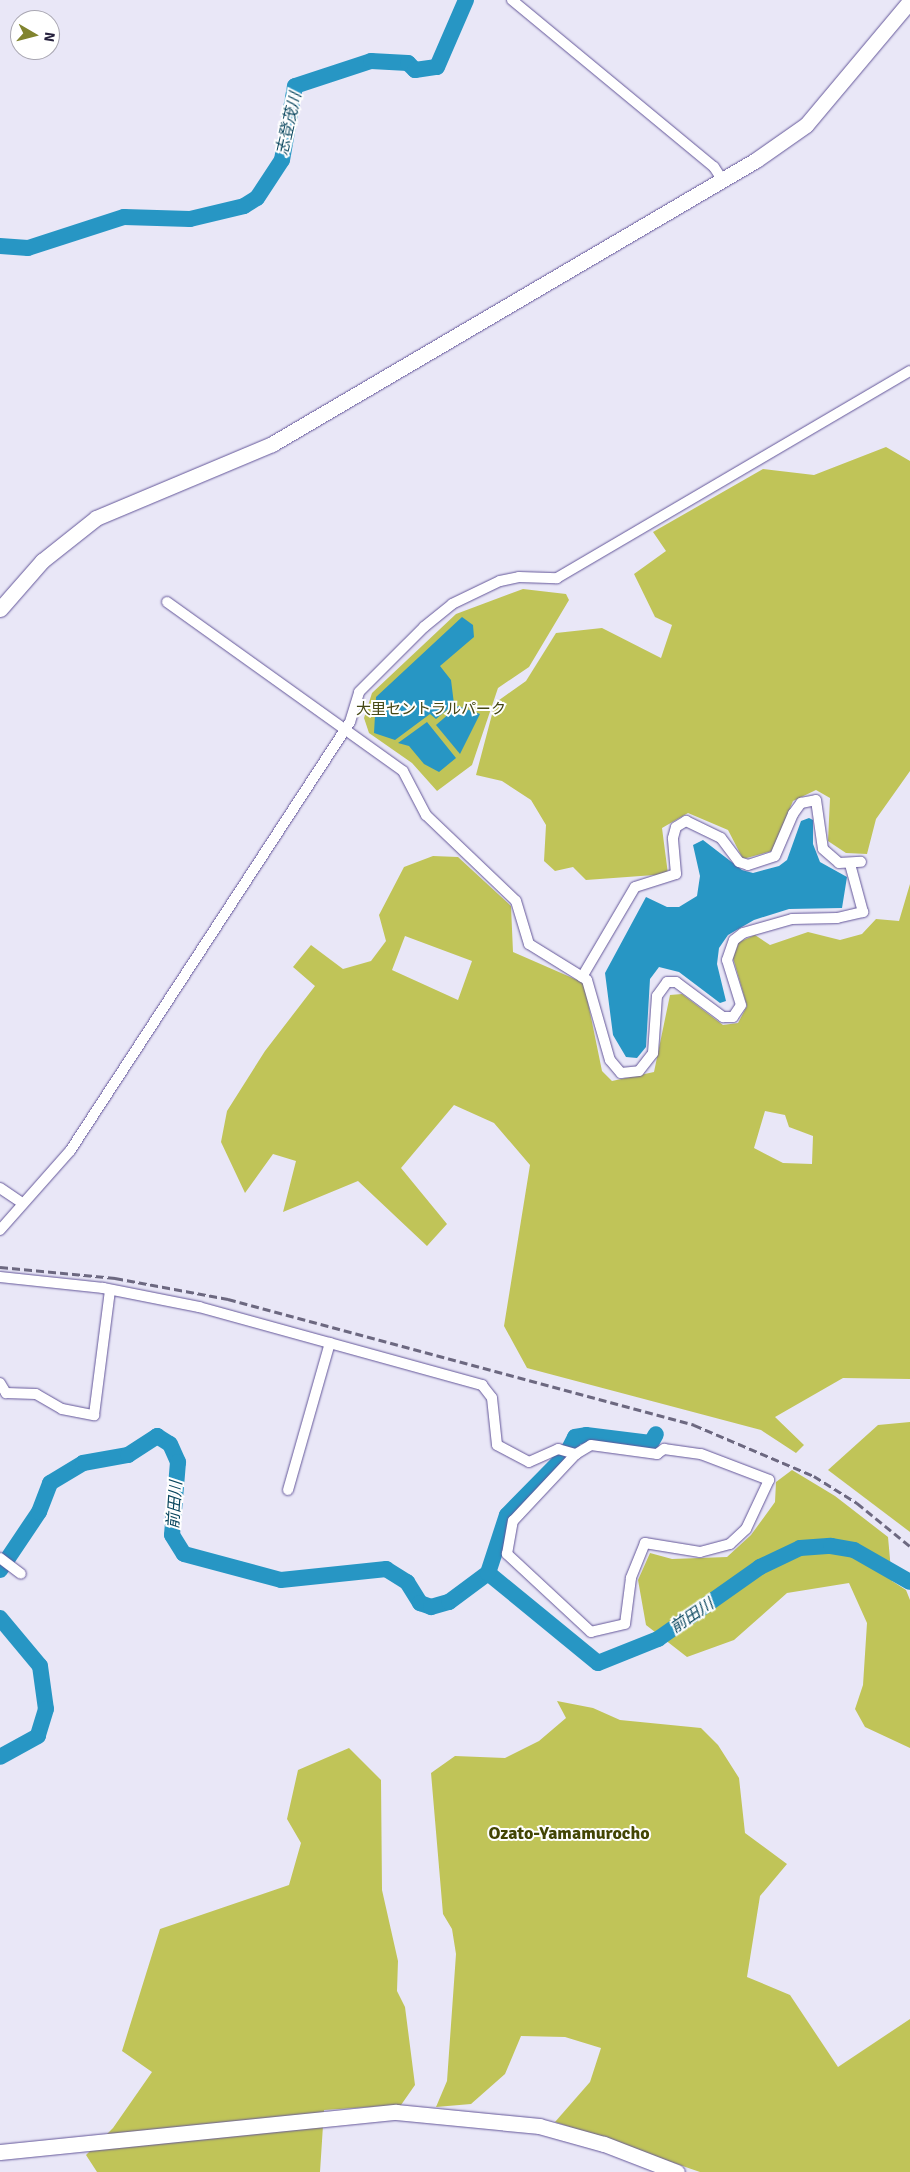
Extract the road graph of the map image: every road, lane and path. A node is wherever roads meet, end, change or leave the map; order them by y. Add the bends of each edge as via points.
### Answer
1 (512, 0) edge
2 (910, 1) edge
3 (723, 181) junction
4 (910, 371) edge
5 (168, 602) dead end
6 (0, 609) edge
7 (344, 731) junction
8 (861, 862) dead end
9 (850, 864) junction
10 (582, 977) junction
11 (0, 1188) edge
12 (22, 1203) junction
13 (0, 1230) edge
14 (0, 1277) edge
15 (110, 1290) junction
16 (330, 1343) junction
17 (0, 1383) edge
18 (571, 1452) junction
19 (288, 1490) dead end
20 (0, 1558) edge
21 (17, 1572) dead end
22 (0, 2152) edge
23 (677, 2172) edge

1 - 3 street via 714,167
2 - 3 street via 806,125
3 - 6 street via 272,444 96,518 48,555
4 - 7 street via 557,578 519,576 452,604 359,692
5 - 7 street
7 - 10 street via 403,771 426,815 516,901 529,944
7 - 12 street via 70,1150
8 - 9 street
9 - 10 street via 839,863 823,849 816,800 801,803 775,856 748,865 739,862 721,838 686,821 676,827 673,838 676,874 635,886
9 - 10 street via 863,912 857,916 792,920 743,932 734,940 727,960 741,1005 733,1017 711,1011 676,982 659,988 653,1053 639,1071 621,1073 610,1060 592,988
11 - 12 street
12 - 13 street
14 - 15 street
15 - 16 street via 199,1308
15 - 17 street via 94,1414 62,1409 36,1394 6,1393
16 - 18 street via 482,1385 492,1398 497,1445 529,1462
16 - 19 street
18 - 18 street via 513,1521 506,1554 591,1632 625,1624 631,1578 645,1544 700,1552 730,1544 746,1529 769,1480 681,1451 664,1449 657,1454 591,1445
20 - 21 street
22 - 23 street via 396,2112 539,2126 604,2144

